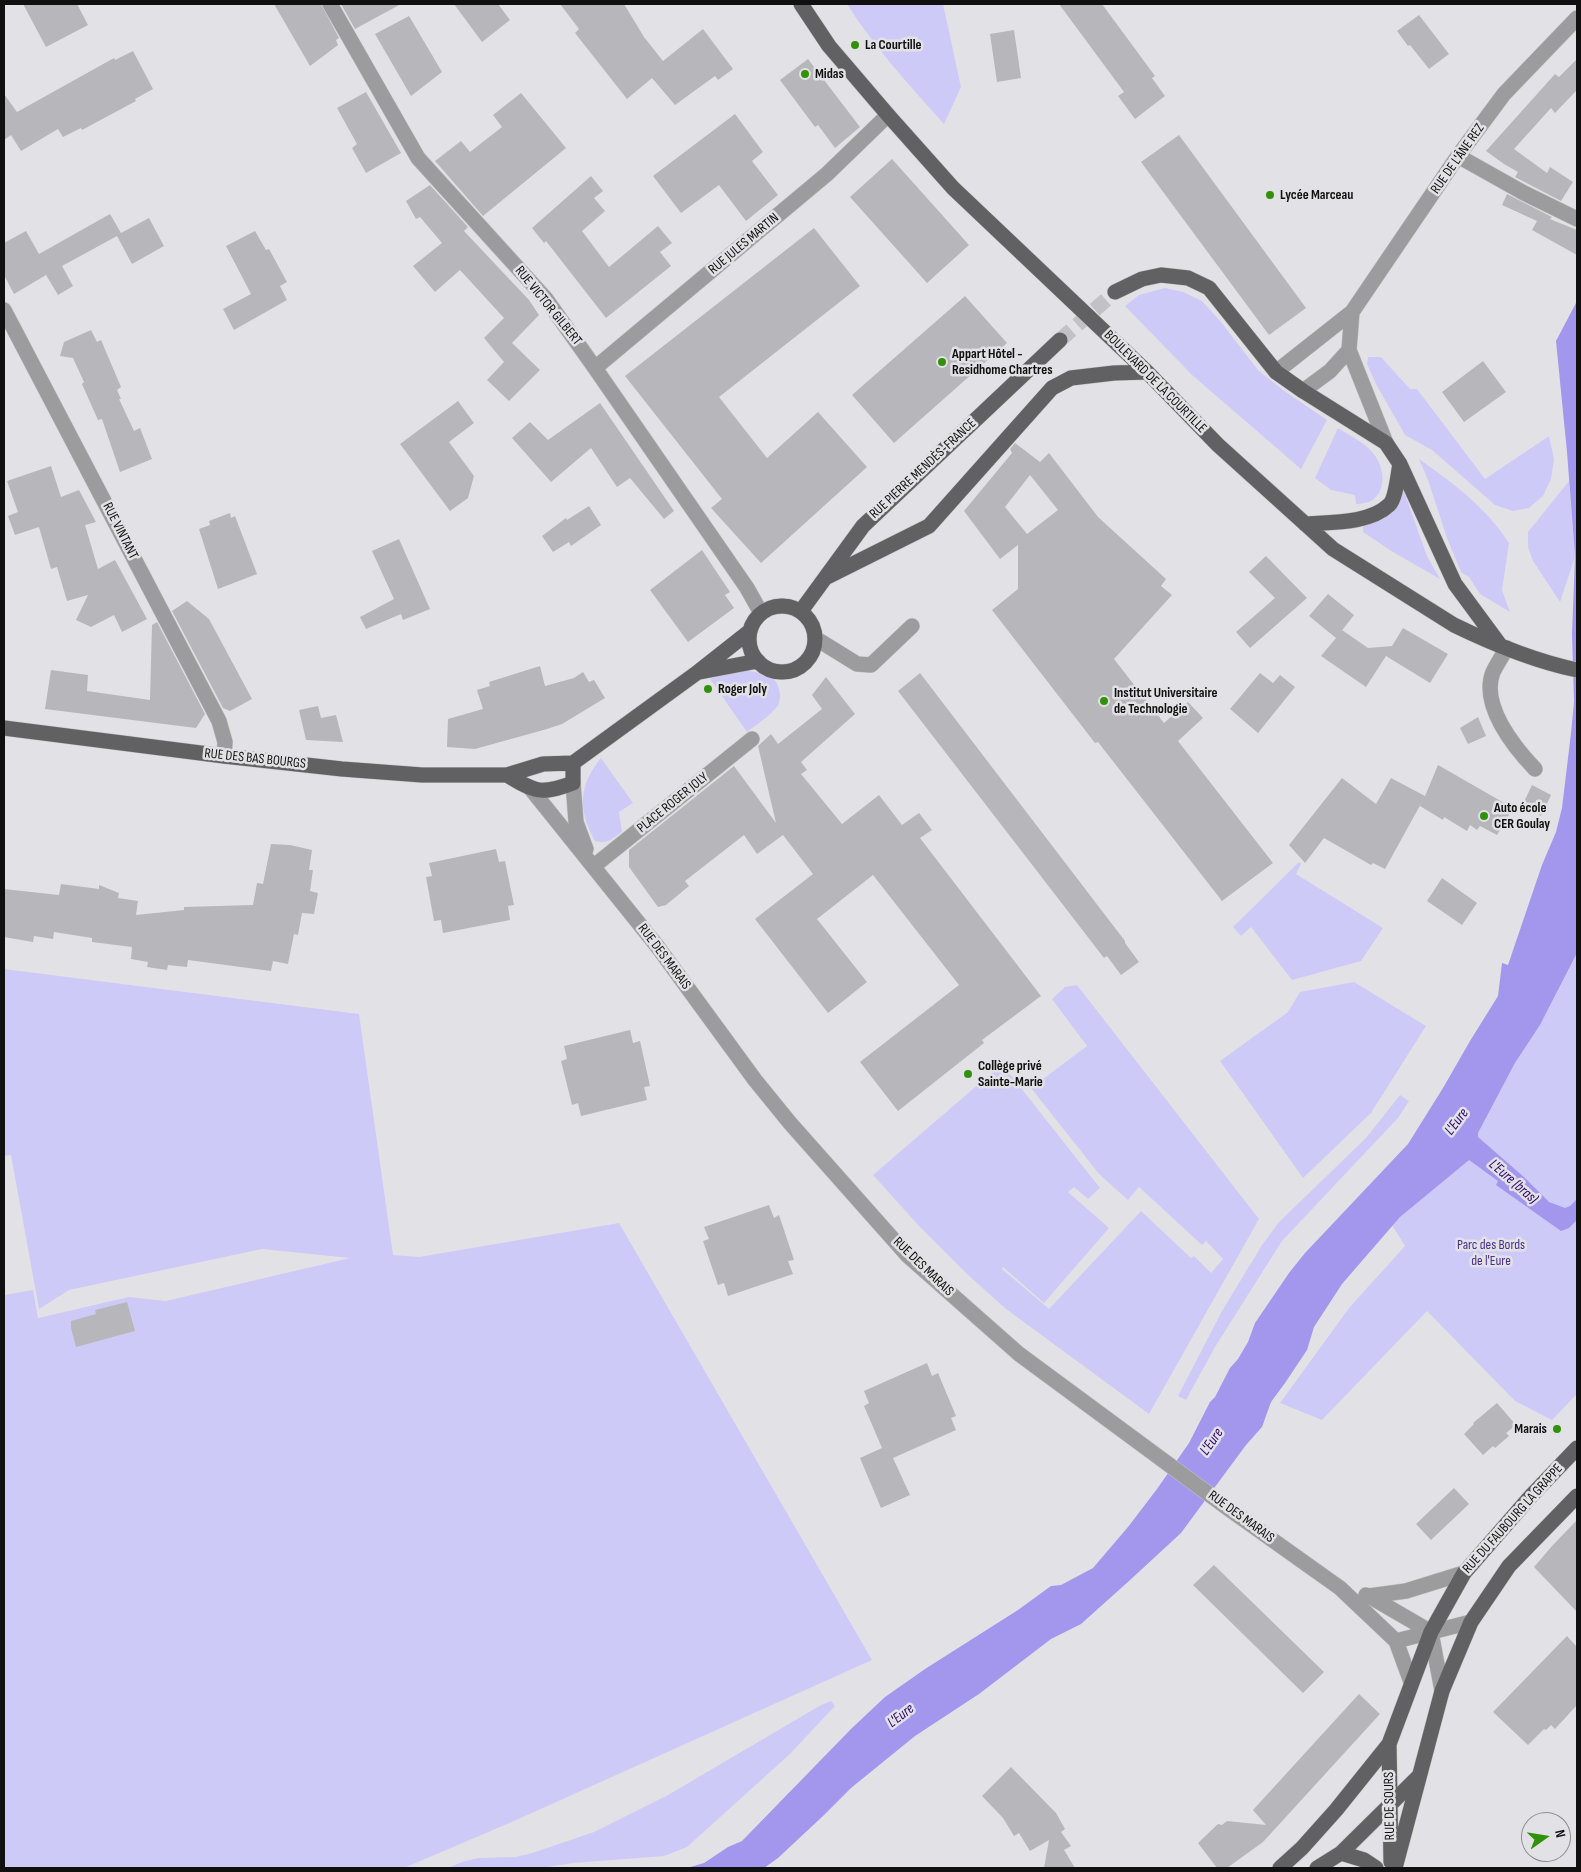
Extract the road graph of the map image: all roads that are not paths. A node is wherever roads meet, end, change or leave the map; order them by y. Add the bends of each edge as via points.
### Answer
1 (330, 4) edge
2 (801, 4) edge
3 (1577, 18) edge
4 (888, 115) junction
5 (1458, 156) junction
6 (1577, 219) edge
7 (1115, 292) tunnel mouth
8 (4, 310) edge
9 (1352, 312) junction
10 (1060, 340) tunnel mouth
11 (1350, 350) junction
12 (595, 368) junction
13 (1148, 372) junction
14 (1276, 372) junction
15 (1303, 391) junction
16 (1386, 443) junction
17 (1400, 464) junction
18 (1305, 524) junction
19 (825, 578) junction
20 (801, 611) junction
21 (761, 613) junction
22 (912, 626) dead end
23 (750, 631) junction
24 (815, 638) junction
25 (1504, 647) junction
26 (758, 661) junction
27 (1577, 670) edge
28 (698, 672) junction
29 (4, 728) edge
30 (752, 739) dead end
31 (224, 756) junction
32 (573, 763) junction
33 (1535, 769) dead end
34 (507, 775) junction
35 (573, 783) junction
36 (531, 789) junction
37 (592, 863) junction
38 (1577, 1448) edge
39 (1577, 1496) edge
40 (1464, 1573) junction
41 (1340, 1588) junction
42 (1369, 1596) junction
43 (1471, 1622) junction
44 (1430, 1632) junction
45 (1396, 1641) junction
46 (1411, 1682) junction
47 (1442, 1691) junction
48 (1389, 1744) junction
49 (1419, 1776) junction
50 (1390, 1805) junction
51 (1341, 1853) junction
52 (1280, 1868) edge
53 (1318, 1868) edge
54 (1376, 1868) edge
55 (1393, 1868) edge

1 - 12 street, RUE VICTOR GILBERT via 418,158 546,299
2 - 4 main road, BOULEVARD DE LA COURTILLE via 829,46
3 - 5 street, RUE DE L'ÂNE REZ via 1504,94
4 - 12 street, RUE JULES MARTIN via 827,174
4 - 13 main road, BOULEVARD DE LA COURTILLE via 953,188
5 - 6 street via 1524,194
5 - 9 street, RUE DE L'ÂNE REZ
7 - 14 main road via 1142,279 1161,275 1188,278 1209,288
8 - 31 street, RUE VINTANT via 219,721 225,742
9 - 11 street
9 - 14 street, RUE DE L'ÂNE REZ
10 - 19 main road, RUE PIERRE MENDÈS-FRANCE via 863,526
11 - 15 street via 1330,371
11 - 16 street
12 - 21 street, RUE VICTOR GILBERT
13 - 18 main road, BOULEVARD DE LA COURTILLE via 1218,445
13 - 19 main road via 1114,372 1071,378 1052,388 929,526
14 - 15 main road
15 - 16 main road
16 - 17 main road
17 - 18 main road via 1390,505 1354,521
17 - 25 main road via 1455,584
18 - 25 main road, BOULEVARD DE LA COURTILLE via 1333,549 1377,577 1454,624
19 - 20 main road, RUE PIERRE MENDÈS-FRANCE
20 - 21 main road via 776,606
20 - 24 main road via 811,623
21 - 23 main road
22 - 24 street via 871,665 856,664
23 - 26 main road via 750,647
23 - 28 main road
24 - 26 main road via 810,656 796,669 779,672
25 - 27 main road, BOULEVARD DE LA COURTILLE
25 - 33 street via 1492,674 1490,693 1494,711 1515,748
26 - 28 main road
28 - 32 main road
29 - 31 main road, RUE DES BAS BOURGS
30 - 37 street, PLACE ROGER JOLY
31 - 34 main road, RUE DES BAS BOURGS via 422,775
32 - 34 main road, RUE DES BAS BOURGS via 548,763
32 - 35 main road
34 - 36 main road
35 - 36 main road via 550,791
35 - 37 street, RUE DES MARAIS via 576,822
36 - 37 street, RUE DES MARAIS
37 - 41 street, RUE DES MARAIS via 755,1080 908,1256 1019,1354
38 - 40 main road, RUE DU FAUBOURG LA GRAPPE
39 - 43 main road, RUE DU FAUBOURG LA GRAPPE via 1509,1566
40 - 42 street, RUE DES MARAIS via 1406,1591
40 - 44 main road, RUE DU FAUBOURG LA GRAPPE
41 - 42 street, RUE DES MARAIS
41 - 45 street, RUE DES MARAIS
42 - 44 street, RUE DES MARAIS
43 - 44 street
43 - 47 main road, RUE DU FAUBOURG LA GRAPPE
44 - 45 street
44 - 46 main road, RUE DU FAUBOURG LA GRAPPE
44 - 47 street
45 - 46 street, RUE DES MARAIS
46 - 48 main road, RUE DU FAUBOURG LA GRAPPE
47 - 49 main road, RUE DU FAUBOURG LA GRAPPE
48 - 50 main road, RUE DE SOURS
48 - 52 main road, RUE DU FAUBOURG LA GRAPPE via 1336,1810
49 - 50 main road, RUE DU FAUBOURG LA GRAPPE
49 - 55 main road, RUE DE SOURS
50 - 51 main road, RUE DU FAUBOURG LA GRAPPE
50 - 55 main road, RUE DE SOURS
51 - 53 main road, RUE DU FAUBOURG LA GRAPPE
51 - 54 main road via 1364,1860

